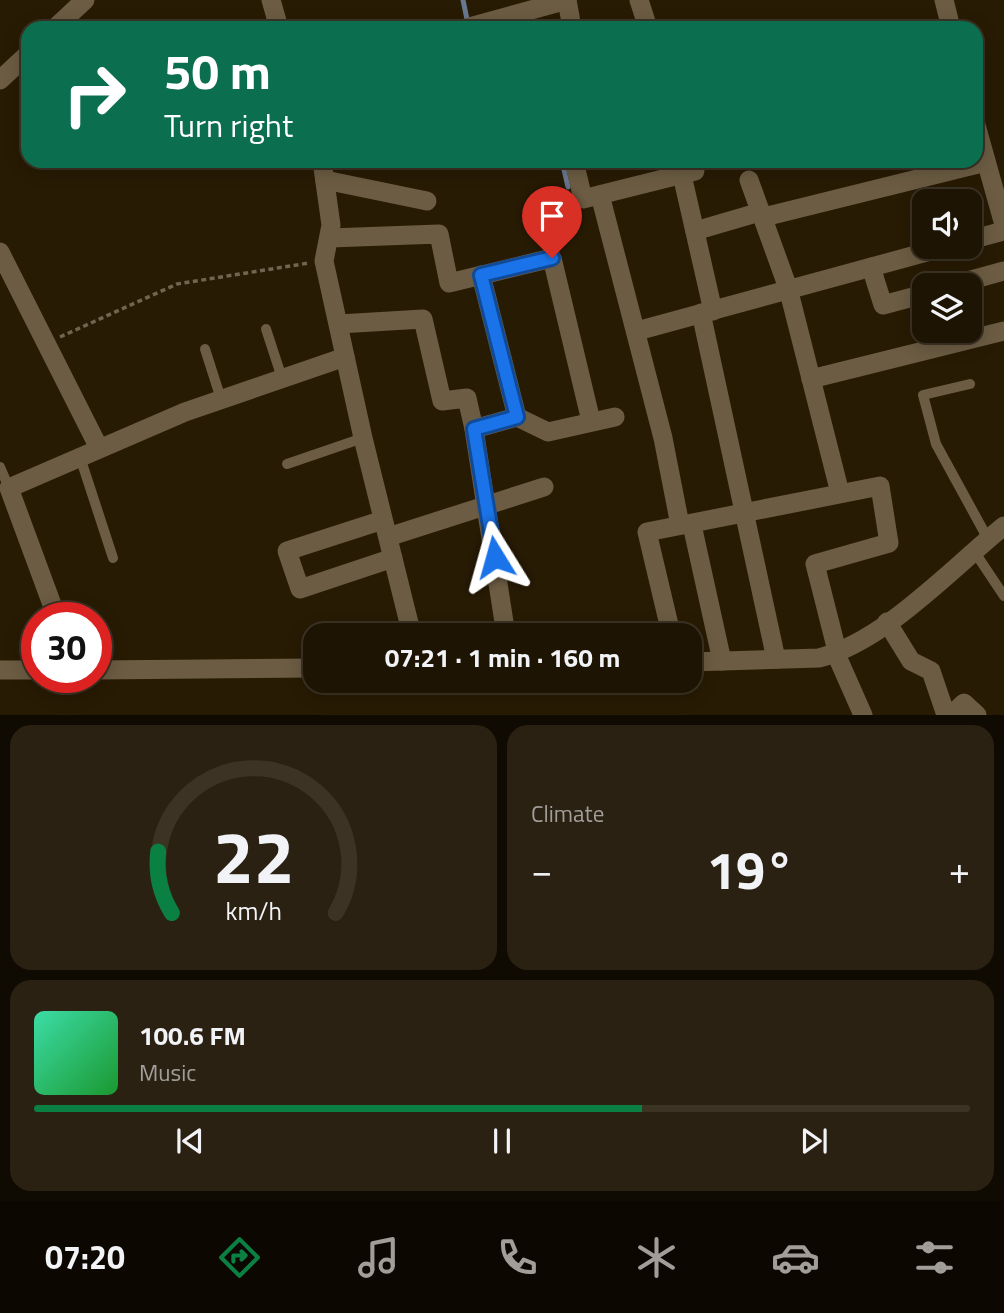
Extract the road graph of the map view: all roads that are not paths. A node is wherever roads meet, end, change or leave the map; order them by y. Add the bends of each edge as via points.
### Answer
1 (85, 0) edge
2 (271, 0) edge
3 (567, 0) edge
4 (639, 0) edge
5 (944, 0) edge
6 (505, 15) edge
7 (62, 21) edge
8 (277, 21) edge
9 (487, 21) edge
10 (571, 21) edge
11 (646, 21) edge
12 (949, 21) edge
13 (21, 60) edge
14 (0, 80) edge
15 (983, 151) edge
16 (986, 162) junction
17 (983, 163) edge
18 (576, 168) edge
19 (687, 168) edge
20 (962, 168) edge
21 (323, 170) edge
22 (749, 180) dead end
23 (600, 195) junction
24 (427, 201) dead end
25 (1001, 201) edge
26 (760, 212) junction
27 (1004, 225) edge
28 (695, 231) junction
29 (1004, 231) edge
30 (982, 237) edge
31 (330, 238) junction
32 (0, 251) edge
33 (912, 256) edge
34 (871, 267) junction
35 (1004, 271) edge
36 (481, 275) junction
37 (982, 277) edge
38 (788, 288) junction
39 (912, 297) edge
40 (707, 312) junction
41 (339, 324) junction
42 (266, 329) dead end
43 (637, 331) junction
44 (1004, 331) edge
45 (205, 349) dead end
46 (345, 357) junction
47 (282, 378) junction
48 (811, 379) junction
49 (970, 384) dead end
50 (221, 399) junction
51 (517, 417) junction
52 (615, 417) dead end
53 (591, 421) junction
54 (474, 429) junction
55 (363, 438) junction
56 (99, 448) junction
57 (79, 457) junction
58 (287, 464) dead end
59 (0, 467) edge
60 (544, 487) dead end
61 (9, 488) junction
62 (840, 494) junction
63 (488, 504) junction
64 (745, 514) junction
65 (686, 525) junction
66 (1004, 526) edge
67 (386, 528) junction
68 (981, 545) junction
69 (113, 558) dead end
70 (393, 558) junction
71 (1004, 596) edge
72 (51, 602) edge
73 (887, 622) junction
74 (409, 623) edge
75 (504, 623) edge
76 (669, 623) edge
77 (836, 650) junction
78 (776, 659) junction
79 (722, 661) junction
80 (702, 662) edge
81 (303, 668) edge
82 (0, 670) edge
83 (21, 670) edge
84 (112, 670) edge
85 (863, 715) edge
86 (946, 715) edge
87 (951, 715) edge
88 (977, 715) edge

1 - 7 street
2 - 8 street
3 - 6 street
3 - 10 street
4 - 11 street
5 - 12 street
6 - 9 street
13 - 14 street
15 - 16 street
16 - 17 street
16 - 25 street
18 - 23 street via 583,199
19 - 23 street
19 - 28 street
20 - 26 street via 768,216
21 - 24 street
21 - 31 street
22 - 26 street
23 - 43 street
25 - 27 street
26 - 28 street
26 - 38 street
28 - 40 street
29 - 30 street
31 - 36 street via 439,234 449,283
31 - 41 street via 324,261
32 - 56 street
33 - 34 street
34 - 38 street
34 - 39 street via 883,305
35 - 37 street
36 - 51 street
36 - 53 street via 552,258
38 - 40 street
38 - 48 street
40 - 43 street
40 - 64 street
41 - 46 street
41 - 54 street via 423,319 442,401 467,398
42 - 47 lane
43 - 65 street
44 - 48 street
45 - 50 lane
46 - 47 street
46 - 55 street
47 - 50 street
48 - 62 street
49 - 68 lane via 923,395 936,444
50 - 56 street
51 - 53 street via 548,432
51 - 54 street
52 - 53 street
54 - 63 street
55 - 58 lane
55 - 67 street
56 - 57 street
57 - 61 street
57 - 69 lane
59 - 61 lane
60 - 63 street
61 - 72 street
62 - 64 street
62 - 77 street via 880,486 889,543 815,564
63 - 67 street
63 - 75 street
64 - 65 street
64 - 78 street
65 - 76 street via 647,532
65 - 79 street
66 - 68 street
67 - 70 street
67 - 70 street via 287,551 300,590
68 - 71 lane
68 - 73 street
70 - 74 street
73 - 77 street via 864,641
73 - 86 street via 911,661 931,671
77 - 78 street via 819,658
77 - 85 street
78 - 79 street
79 - 80 street
81 - 84 street
82 - 83 street
87 - 88 street via 964,703

